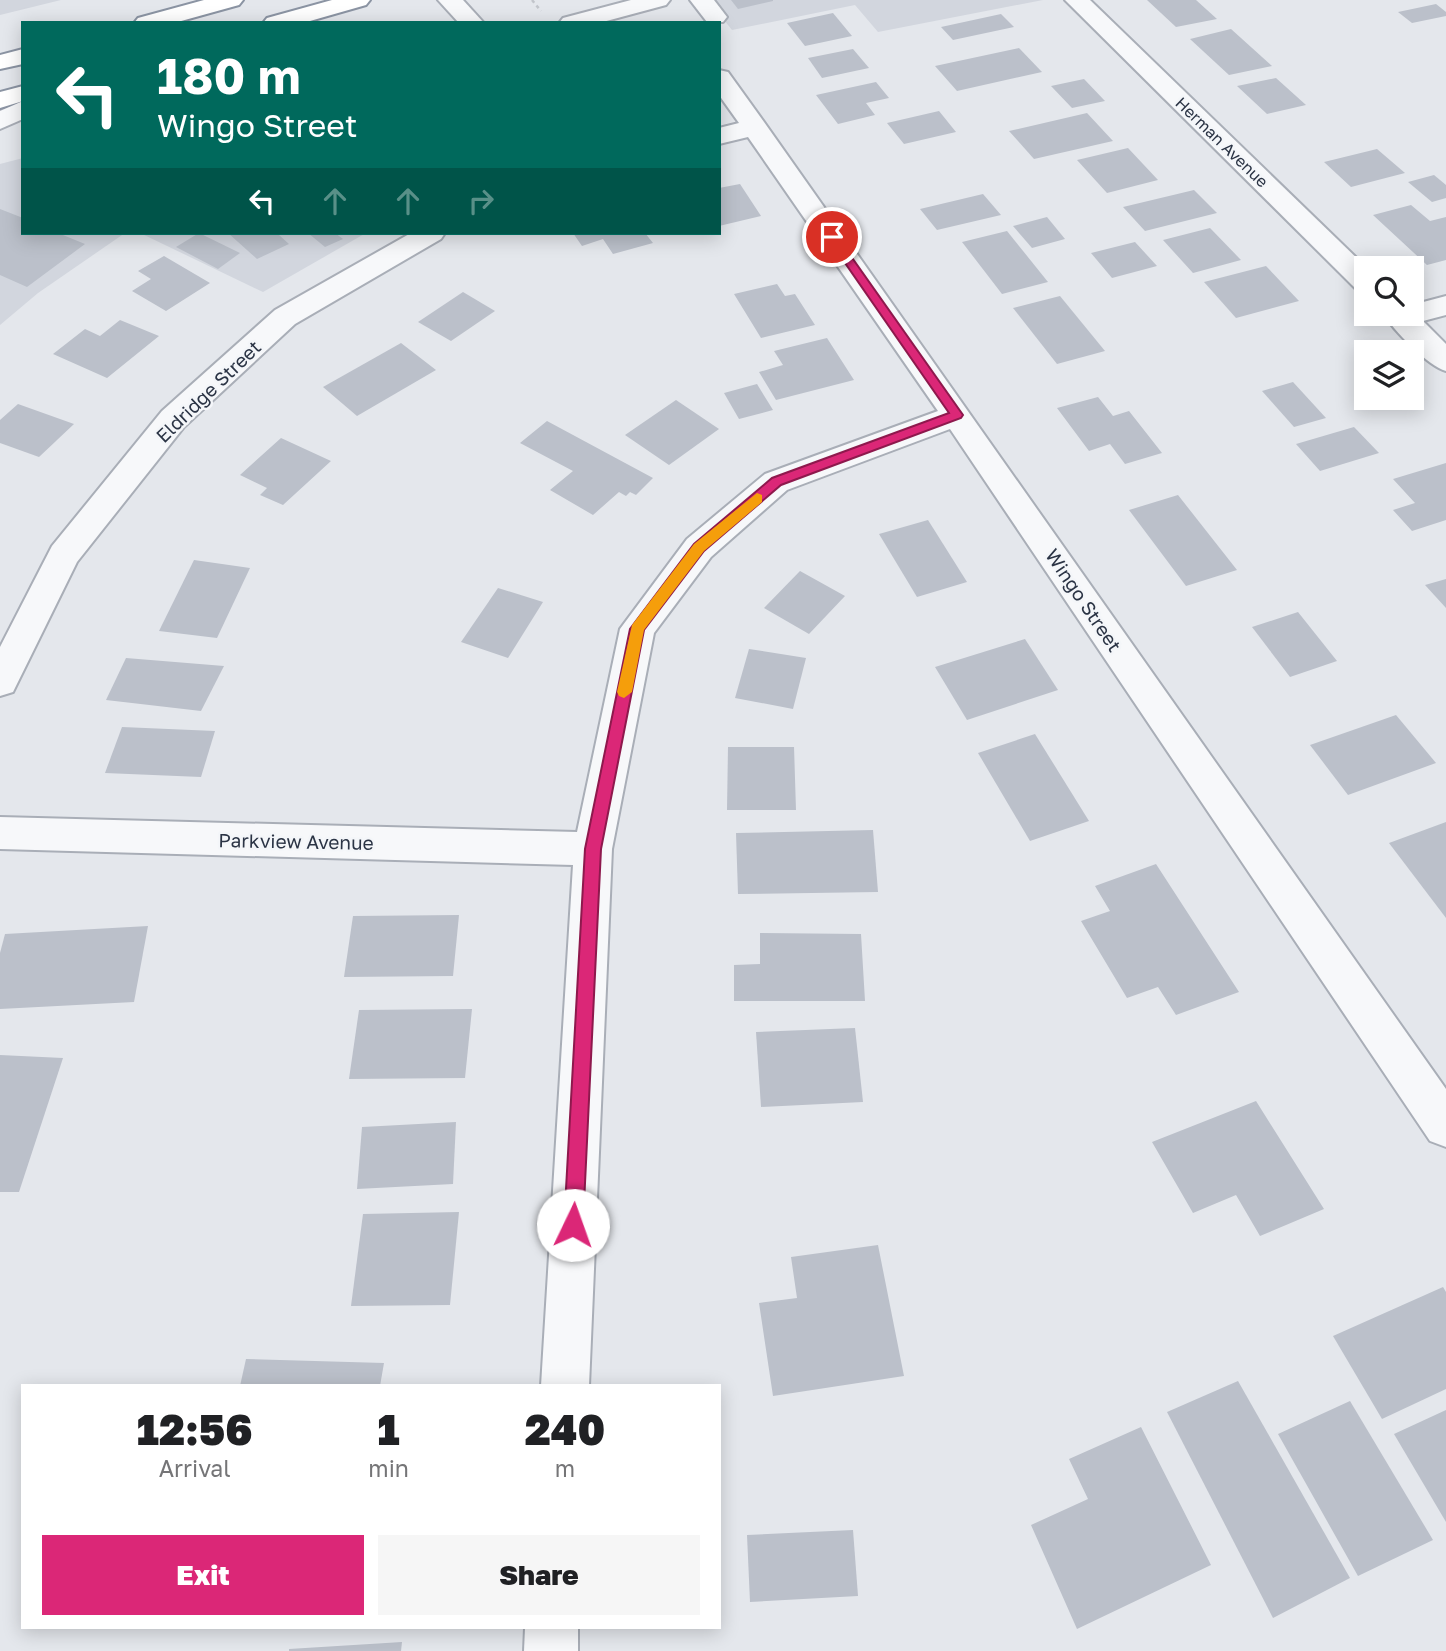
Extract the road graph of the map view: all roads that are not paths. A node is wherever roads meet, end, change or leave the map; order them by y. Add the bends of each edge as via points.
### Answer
1 (231, 0) edge
2 (358, 0) edge
3 (450, 0) edge
4 (1077, 0) edge
5 (665, 4) edge
6 (153, 21) edge
7 (282, 21) edge
8 (470, 21) edge
9 (581, 21) edge
10 (21, 57) edge
11 (0, 62) edge
12 (721, 80) edge
13 (21, 94) edge
14 (0, 100) edge
15 (21, 110) edge
16 (0, 121) edge
17 (755, 127) junction
18 (721, 136) edge
19 (422, 235) edge
20 (1354, 271) edge
21 (1446, 305) edge
22 (1424, 310) edge
23 (1409, 326) edge
24 (1446, 361) edge
25 (957, 415) junction
26 (0, 682) edge
27 (0, 833) edge
28 (593, 849) junction
29 (1446, 1126) edge
30 (565, 1384) edge
31 (552, 1629) edge
32 (551, 1651) edge

1 - 6 highway
2 - 7 highway
3 - 8 street
4 - 20 street, Herman Avenue
5 - 9 street
10 - 11 highway
12 - 17 street, Wingo Street
13 - 14 highway
15 - 16 street
17 - 18 street
17 - 25 street, Wingo Street
19 - 26 street, Eldridge Street via 285,317 173,419 64,555
21 - 22 street
23 - 24 street
25 - 28 street via 776,482 699,548 637,629
25 - 29 street, Wingo Street
27 - 28 street, Parkview Avenue
28 - 30 street
31 - 32 street

